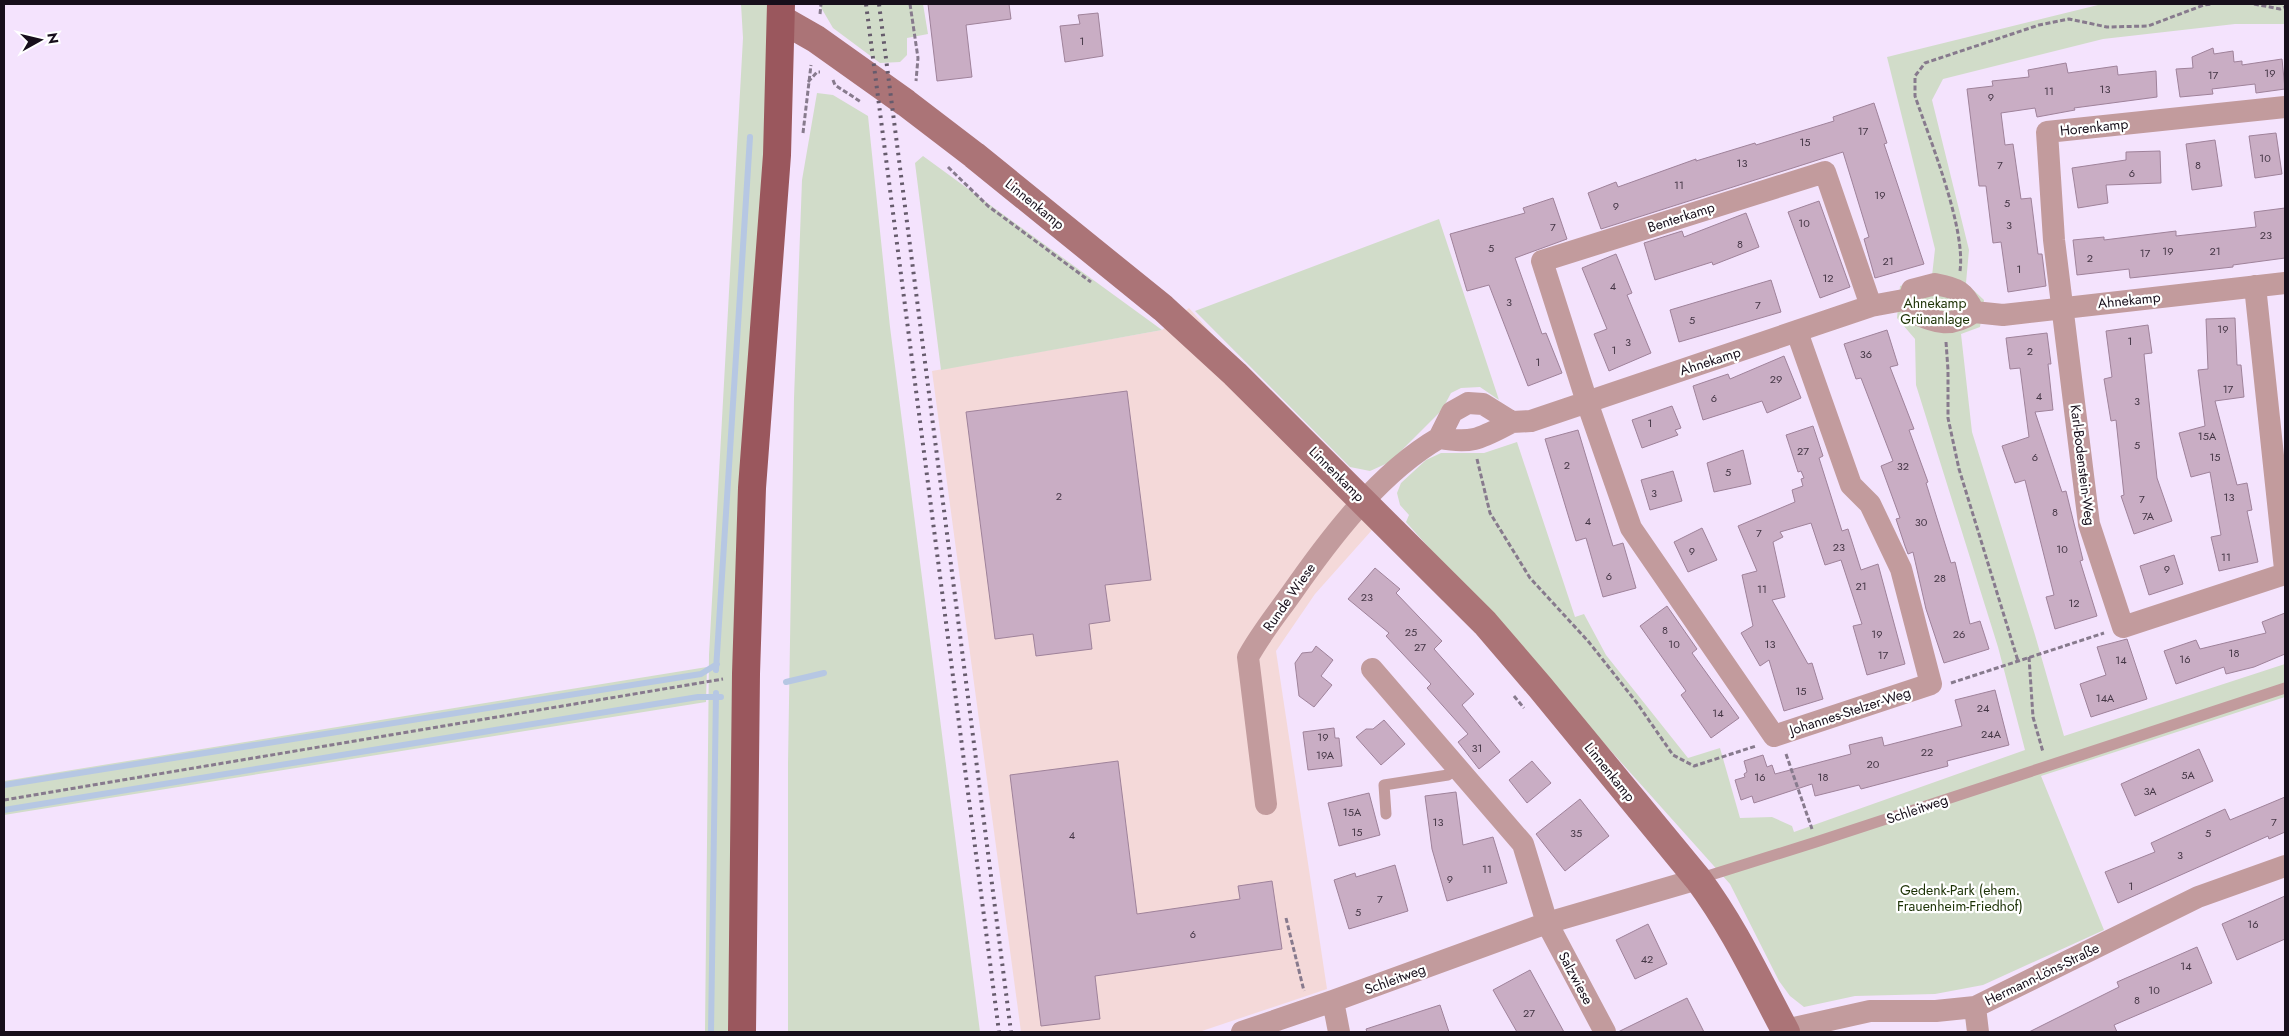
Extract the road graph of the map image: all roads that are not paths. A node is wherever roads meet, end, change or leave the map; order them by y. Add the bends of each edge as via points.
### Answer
1 (781, 12) edge
2 (2285, 106) edge
3 (2285, 283) edge
4 (2255, 286) junction
5 (1909, 299) junction
6 (1871, 306) junction
7 (2064, 307) junction
8 (1974, 312) junction
9 (1797, 332) junction
10 (1587, 402) junction
11 (1512, 422) junction
12 (1439, 438) junction
13 (1364, 501) junction
14 (2285, 569) edge
15 (2285, 574) edge
16 (1372, 669) dead end
17 (2285, 688) edge
18 (1457, 768) junction
19 (1266, 804) dead end
20 (1386, 814) dead end
21 (2285, 866) edge
22 (1698, 879) junction
23 (1547, 923) junction
24 (1333, 1002) junction
25 (1975, 1007) junction
26 (1785, 1031) edge
27 (742, 1032) edge
28 (1242, 1032) edge
29 (1339, 1032) edge
30 (1605, 1032) edge
31 (1978, 1032) edge

1 - 13 main road, Linnenkamp via 974,155 1163,308
1 - 27 main road via 777,155 752,488 746,674
2 - 7 street, Horenkamp via 2047,132 2054,240
3 - 4 street, Ahnekamp
4 - 7 street, Ahnekamp
4 - 14 street
5 - 6 street, Ahnekamp
5 - 8 street via 1914,313 1946,324 1962,320
5 - 8 street, Ahnekamp via 1912,290 1935,284 1955,288 1967,299
6 - 9 street, Ahnekamp
6 - 10 street, Benterkamp via 1825,172 1542,261
7 - 8 street, Ahnekamp via 2003,315
7 - 15 street, Karl-Bodenstein-Weg via 2089,524 2123,627
9 - 10 street, Ahnekamp
9 - 10 street, Johannes-Stelzer-Weg via 1851,485 1870,504 1901,569 1931,684 1777,736 1631,528
10 - 11 street, Ahnekamp via 1531,421
11 - 12 street, Ahnekamp via 1485,436 1462,442
11 - 12 street via 1483,404 1468,403 1452,412
12 - 13 street, Runde Wiese via 1419,449
13 - 19 street, Runde Wiese via 1318,555 1248,657
13 - 22 main road, Linnenkamp via 1485,624
16 - 18 street
17 - 22 lane, Schleitweg
18 - 20 lane via 1448,775 1384,785
18 - 23 street via 1523,844
21 - 25 street, Hermann-Löns-Straße via 2198,897
22 - 23 street, Schleitweg
22 - 26 main road, Linnenkamp via 1738,937
23 - 24 street, Schleitweg
23 - 30 street, Salzwiese
24 - 28 street, Schleitweg
24 - 29 street
25 - 26 street, Hermann-Löns-Straße via 1936,1011 1870,1011
25 - 31 street

